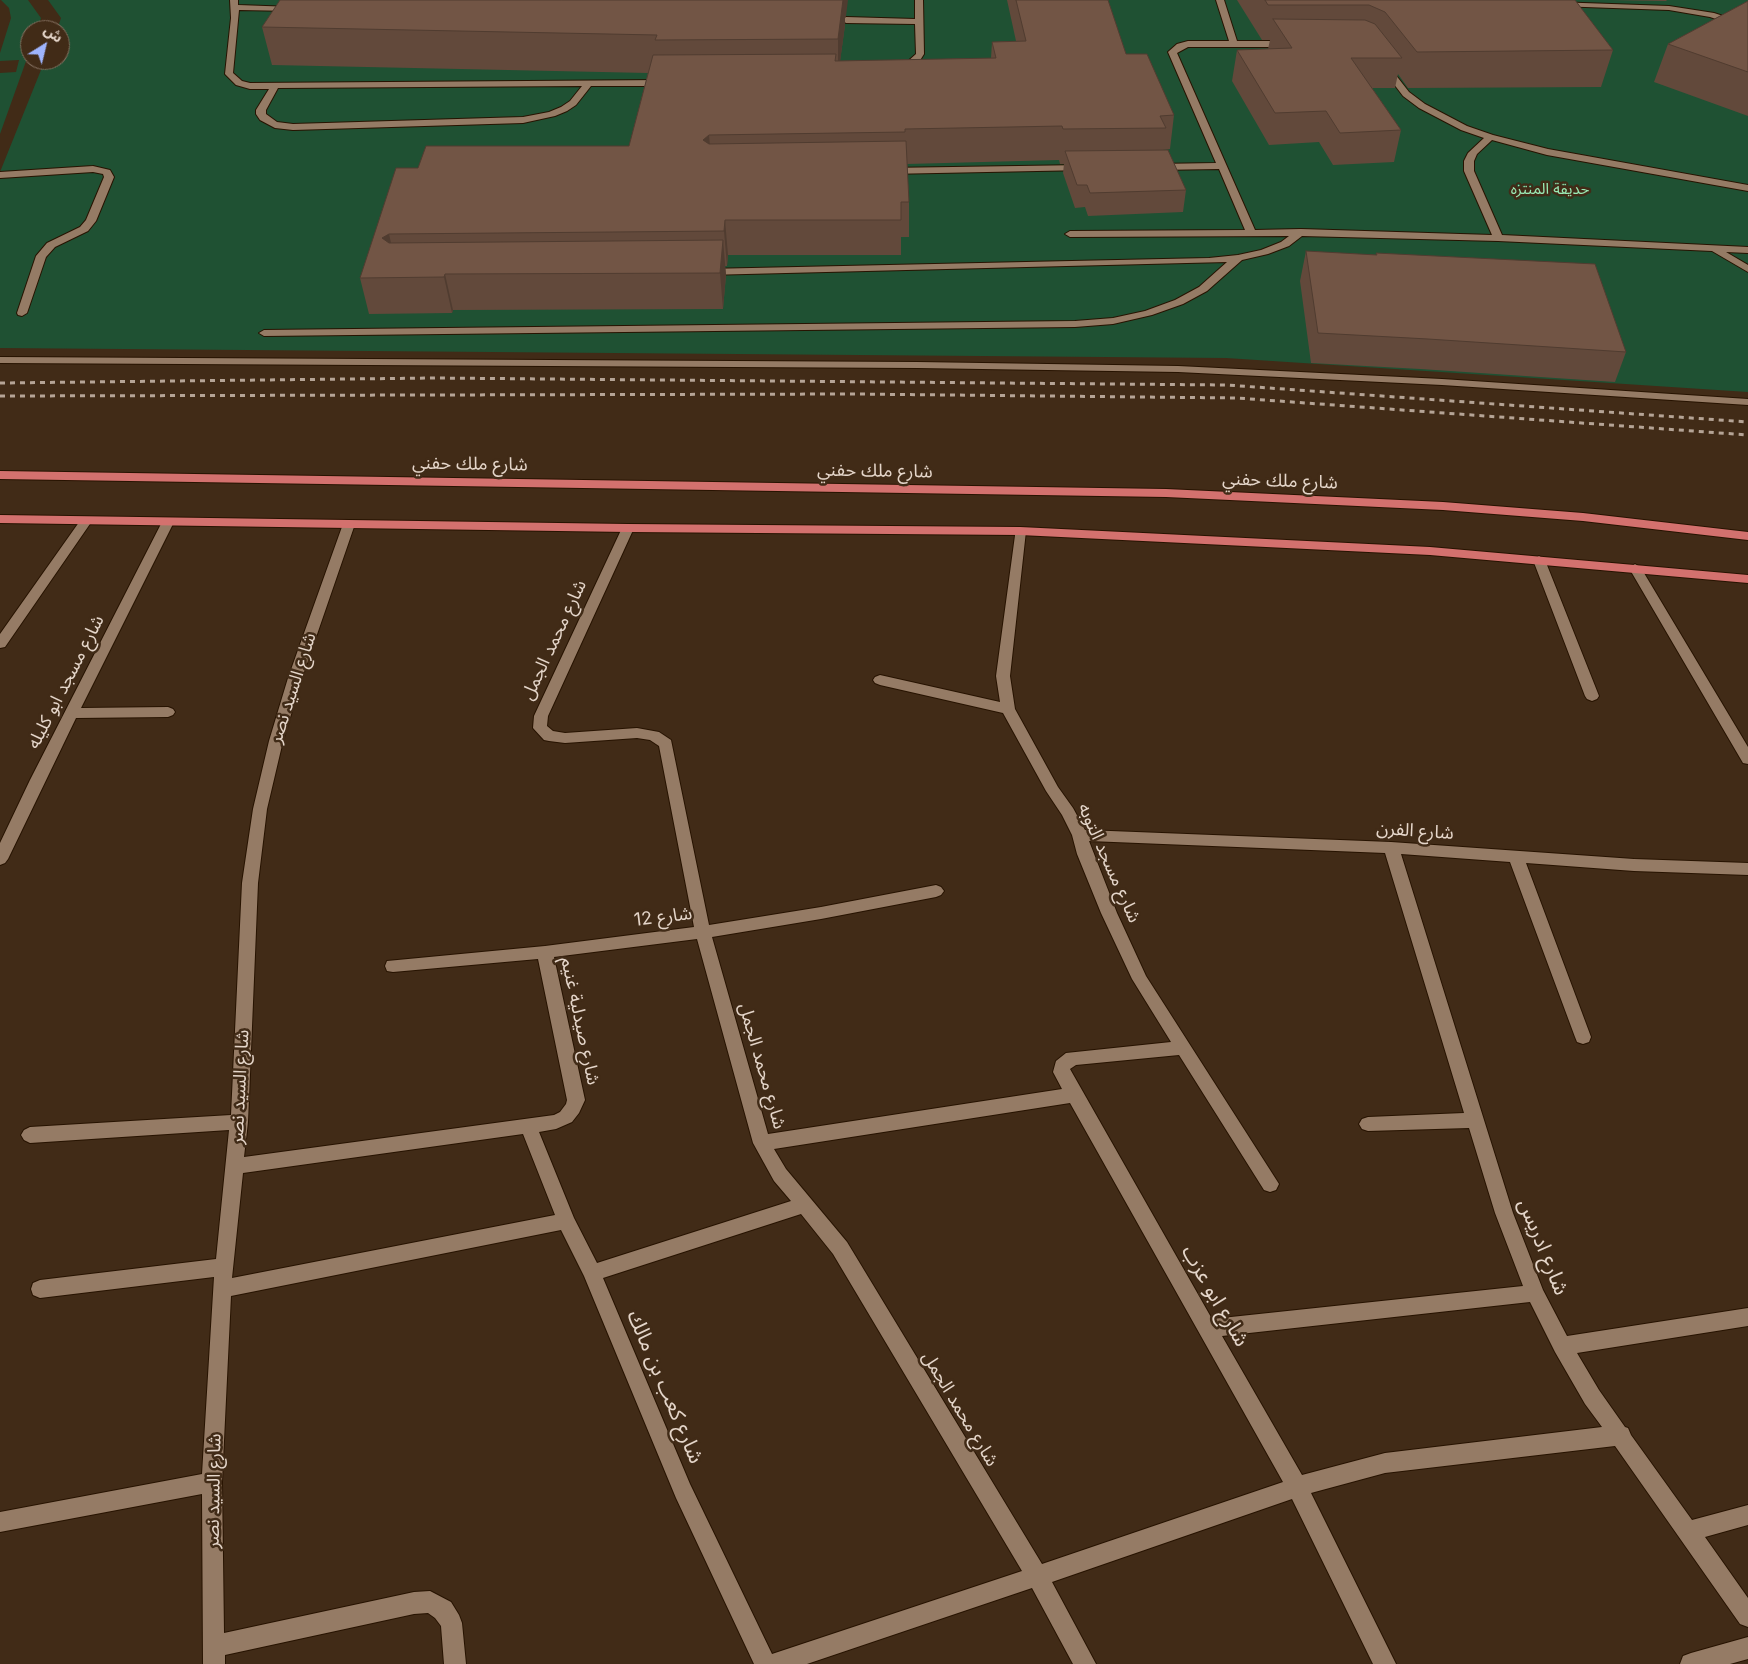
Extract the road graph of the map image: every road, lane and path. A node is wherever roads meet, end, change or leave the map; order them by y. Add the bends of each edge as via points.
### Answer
1 (919, 0) edge
2 (1220, 0) edge
3 (234, 3) edge
4 (1546, 4) edge
5 (300, 9) edge
6 (846, 20) dead end
7 (919, 22) junction
8 (1748, 27) edge
9 (1234, 44) junction
10 (1299, 44) edge
11 (1378, 58) edge
12 (893, 74) edge
13 (678, 83) edge
14 (588, 84) junction
15 (274, 87) junction
16 (1490, 137) junction
17 (1223, 166) junction
18 (1146, 167) edge
19 (1097, 168) edge
20 (880, 171) edge
21 (0, 175) edge
22 (1748, 188) edge
23 (1251, 232) junction
24 (1301, 232) junction
25 (1070, 234) dead end
26 (1498, 238) junction
27 (1713, 249) junction
28 (1748, 250) edge
29 (1238, 258) junction
30 (1748, 269) edge
31 (691, 272) edge
32 (22, 313) dead end
33 (264, 332) dead end
34 (0, 360) edge
35 (1748, 402) edge
36 (0, 475) edge
37 (0, 520) edge
38 (86, 521) junction
39 (168, 522) junction
40 (348, 524) junction
41 (628, 528) junction
42 (1020, 531) junction
43 (1748, 536) edge
44 (1539, 560) junction
45 (1635, 568) junction
46 (1748, 579) edge
47 (0, 644) edge
48 (880, 680) dead end
49 (1592, 696) dead end
50 (1008, 709) junction
51 (168, 712) dead end
52 (71, 713) junction
53 (1748, 759) edge
54 (1080, 834) junction
55 (1390, 848) junction
56 (1, 855) edge
57 (1516, 857) junction
58 (1748, 868) edge
59 (936, 891) dead end
60 (703, 932) junction
61 (545, 952) junction
62 (393, 966) dead end
63 (1583, 1036) dead end
64 (1184, 1048) junction
65 (1073, 1095) junction
66 (1475, 1120) junction
67 (239, 1122) junction
68 (1368, 1124) dead end
69 (528, 1125) junction
70 (30, 1135) dead end
71 (762, 1143) junction
72 (235, 1166) junction
73 (1270, 1184) dead end
74 (804, 1205) junction
75 (566, 1221) junction
76 (224, 1267) junction
77 (592, 1273) junction
78 (40, 1289) dead end
79 (222, 1289) junction
80 (1534, 1293) junction
81 (1748, 1316) edge
82 (1206, 1329) junction
83 (1562, 1346) junction
84 (1621, 1436) junction
85 (212, 1482) junction
86 (1297, 1487) junction
87 (1748, 1515) edge
88 (0, 1522) edge
89 (1687, 1532) junction
90 (1037, 1576) junction
91 (1748, 1616) edge
92 (1748, 1648) edge
93 (214, 1655) edge
94 (455, 1664) edge
95 (764, 1664) edge
96 (774, 1664) edge
97 (1085, 1664) edge
98 (1385, 1664) edge
99 (1691, 1664) edge

1 - 7 street
2 - 9 street
3 - 5 street
3 - 15 street via 229,74 240,83
4 - 8 street via 1697,9
6 - 7 street
7 - 12 street via 920,54 909,66
9 - 10 street
9 - 17 street via 1188,44 1172,52
11 - 16 street via 1406,94 1422,106 1464,128
13 - 14 street
14 - 15 street
14 - 15 street via 564,109 524,120 294,127 275,125 263,118 261,114
16 - 22 street via 1547,152
16 - 26 street via 1473,152 1469,171
17 - 18 street
17 - 23 street
19 - 20 street
21 - 32 street via 93,169 108,175 91,221 84,229 51,245 41,256
23 - 24 street
23 - 25 street
24 - 26 street
24 - 29 street via 1285,244
26 - 27 street
27 - 28 street
27 - 30 street
29 - 31 street via 1111,264
29 - 33 street via 1203,289 1179,302 1148,313 1075,324
34 - 35 street via 1112,368 1337,376
36 - 43 highway, شارع ملك حفني via 1166,493 1443,506 1583,517
37 - 38 highway
38 - 39 highway
38 - 47 street
39 - 40 highway
39 - 52 street, شارع مسجد ابو كليله
40 - 41 highway
40 - 67 street, شارع السيد نصر via 295,678 260,809 250,883
41 - 42 highway
41 - 60 street, شارع محمد الجمل via 540,716 540,728 549,736 565,738 637,733 654,736 666,744
42 - 44 highway via 1412,550
42 - 50 street, شارع مسجد التوبه via 1003,676
44 - 45 highway
44 - 49 street
45 - 46 highway
45 - 53 street
48 - 50 street
50 - 54 street, شارع مسجد التوبه
51 - 52 street
52 - 56 street, شارع مسجد ابو كليله
54 - 55 street, شارع الفرن
54 - 64 street, شارع مسجد التوبه via 1109,913 1140,979
55 - 57 street, شارع الفرن
55 - 66 street, شارع ادريس
57 - 58 street, شارع الفرن
57 - 63 street
59 - 60 street, شارع 12
60 - 61 street, شارع 12
60 - 71 street, شارع محمد الجمل
61 - 62 street, شارع 12
61 - 69 street, شارع صيدلية غنيم via 576,1100 556,1122
64 - 65 street, شارع ابو عزب via 1072,1058 1062,1066 1061,1072
64 - 73 street, شارع مسجد التوبه
65 - 71 street
65 - 82 street, شارع ابو عزب
66 - 68 street
66 - 80 street, شارع ادريس via 1504,1213
67 - 70 street
67 - 72 street, شارع السيد نصر
69 - 72 street
69 - 75 street, شارع كعب بن مالك
71 - 74 street, شارع محمد الجمل via 780,1175
72 - 76 street, شارع السيد نصر
74 - 77 street
74 - 90 street, شارع محمد الجمل via 840,1248
75 - 77 street, شارع كعب بن مالك
75 - 79 street
76 - 78 street
76 - 79 street, شارع السيد نصر
77 - 95 street, شارع كعب بن مالك via 682,1491
79 - 85 street, شارع السيد نصر
80 - 82 street
80 - 83 street, شارع ادريس
81 - 83 street
82 - 86 street, شارع ابو عزب
83 - 84 street, شارع ادريس
84 - 86 street via 1385,1463
84 - 89 street, شارع ادريس
85 - 88 street
85 - 93 street, شارع السيد نصر
86 - 90 street
86 - 98 street, شارع ابو عزب
87 - 89 street
89 - 91 street, شارع ادريس
90 - 96 street
90 - 97 street, شارع محمد الجمل
92 - 99 street
93 - 94 street via 414,1603 430,1602 443,1610 451,1623

